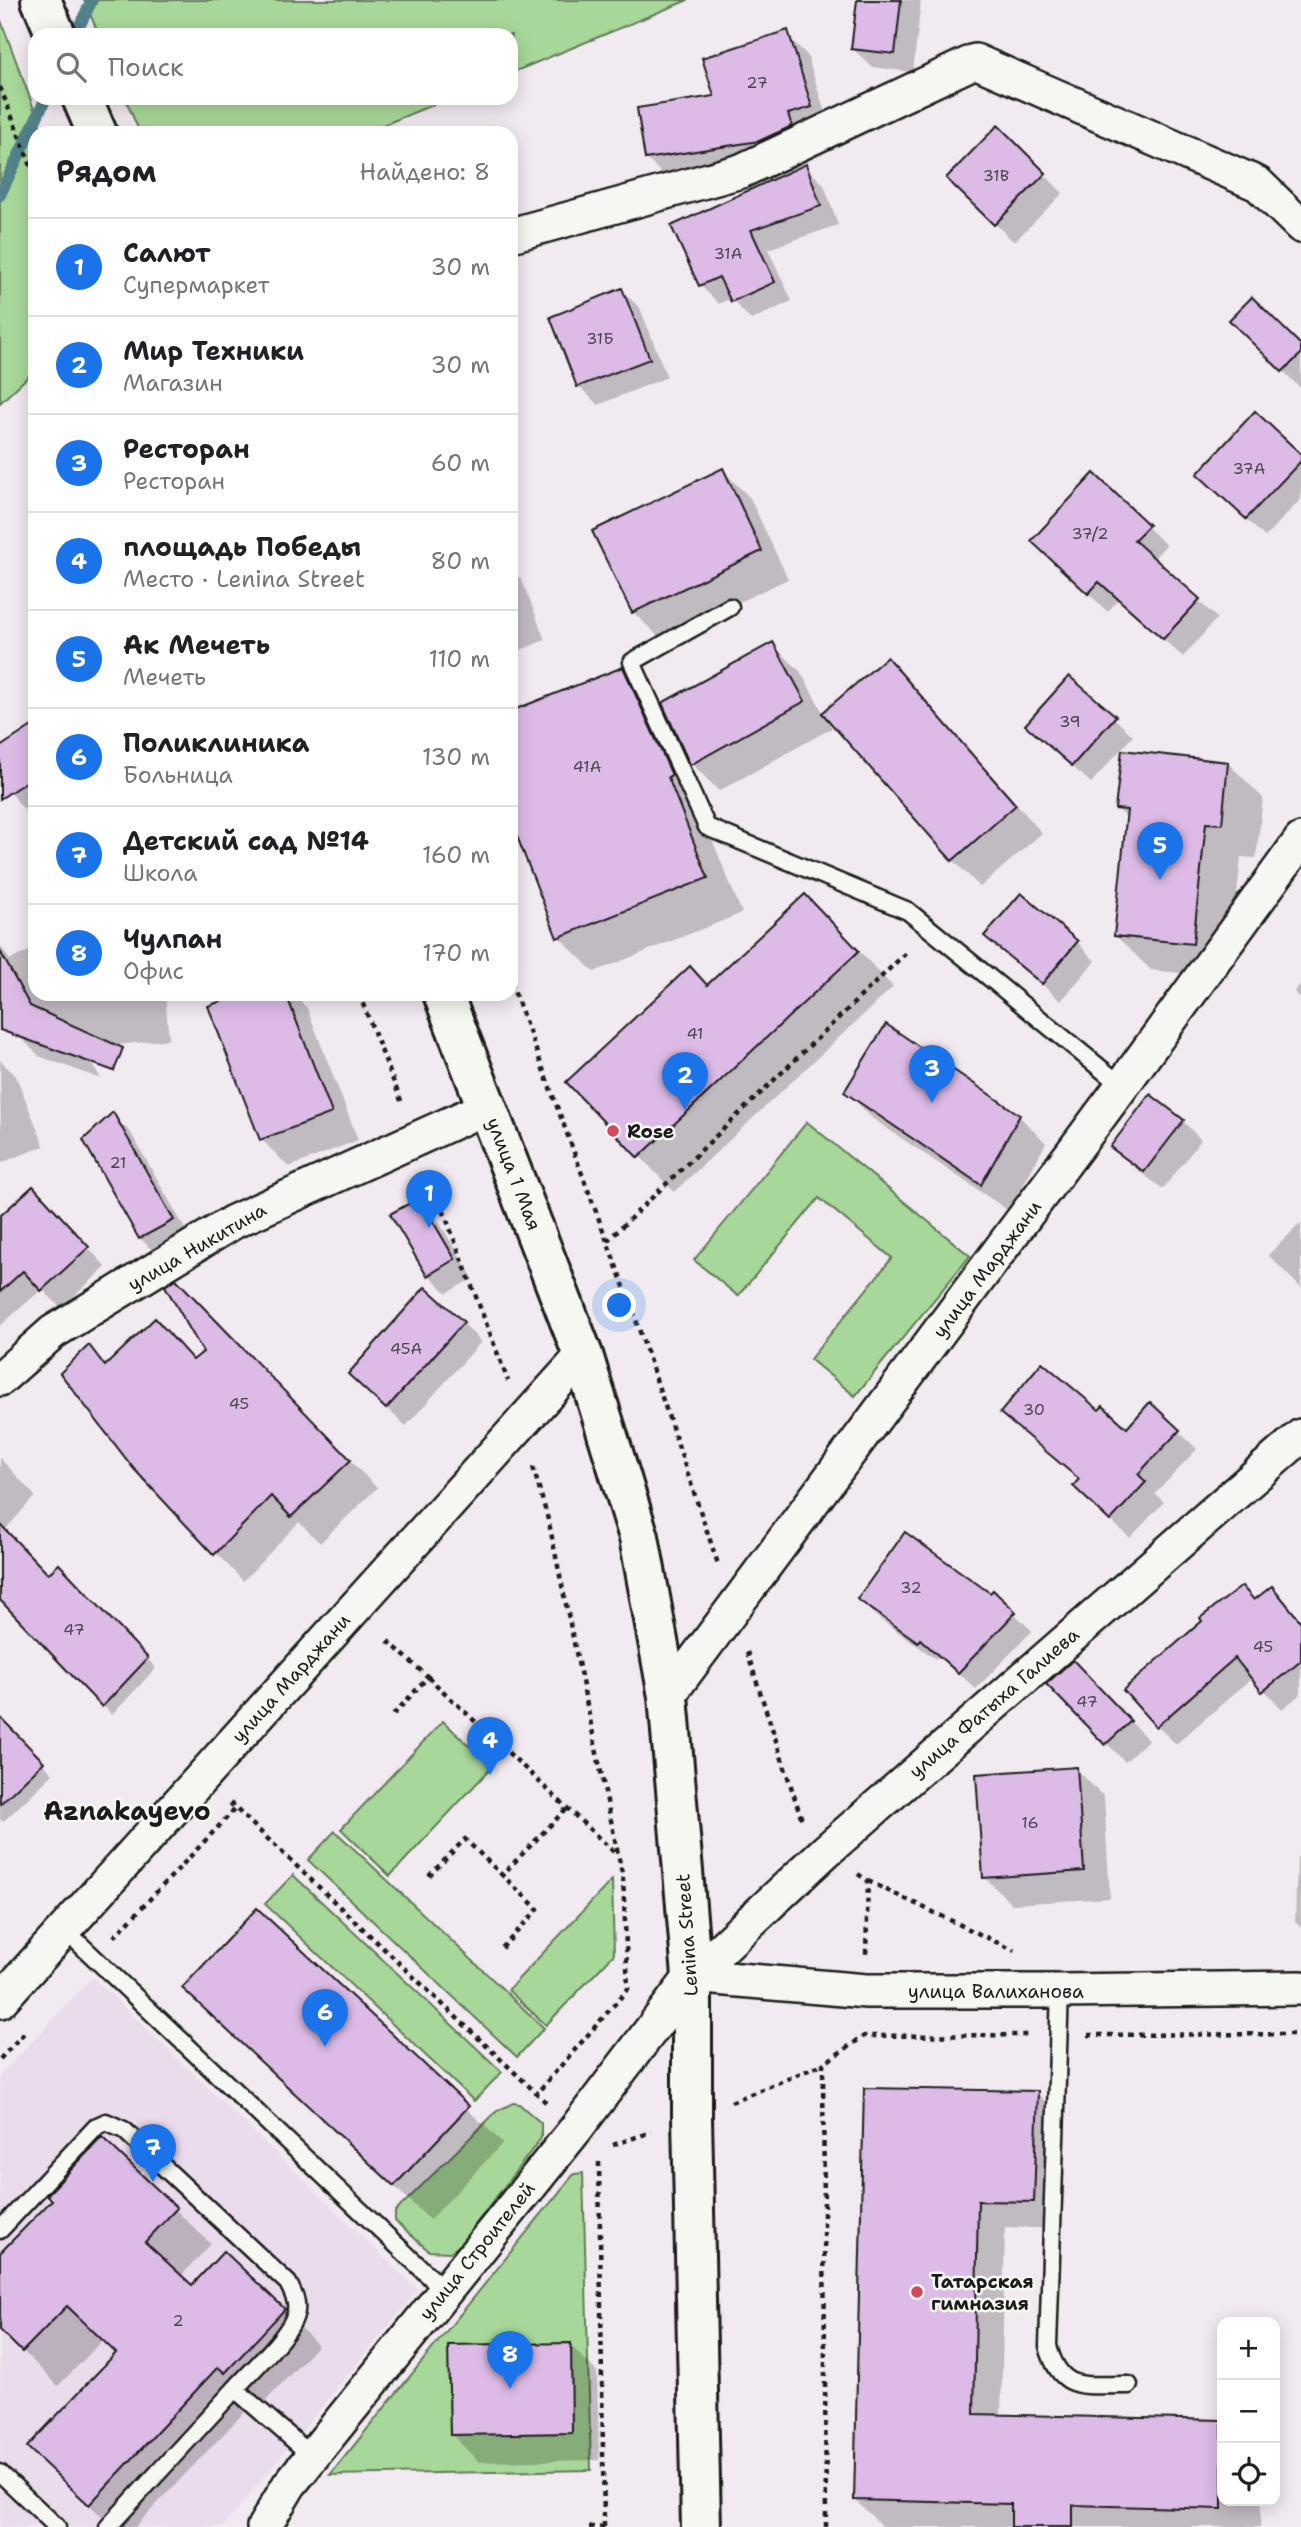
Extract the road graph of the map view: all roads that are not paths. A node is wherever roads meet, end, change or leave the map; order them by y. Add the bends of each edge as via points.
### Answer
1 (41, 0) edge
2 (53, 28) edge
3 (85, 105) edge
4 (94, 126) edge
5 (1301, 226) edge
6 (518, 233) edge
7 (730, 607) dead end
8 (1301, 840) edge
9 (446, 1001) edge
10 (1122, 1086) junction
11 (487, 1107) junction
12 (583, 1355) junction
13 (0, 1379) edge
14 (1301, 1436) edge
15 (668, 1696) junction
16 (64, 1929) junction
17 (692, 1976) junction
18 (1301, 1988) edge
19 (1060, 1991) junction
20 (0, 2001) edge
21 (0, 2230) edge
22 (445, 2291) junction
23 (1129, 2385) dead end
24 (234, 2389) junction
25 (312, 2456) junction
26 (0, 2473) edge
27 (57, 2527) edge
28 (108, 2527) edge
29 (264, 2527) edge
30 (701, 2527) edge

1 - 2 main road
3 - 4 main road
5 - 6 street via 1258,184 975,61 741,171
7 - 10 lane via 632,662 707,827 908,911
8 - 10 street, улица Марджани
9 - 11 main road, улица 1 Мая
10 - 15 street, улица Марджани
11 - 12 main road, улица 1 Мая
11 - 13 street, улица Никитина via 233,1222 52,1332
12 - 15 main road, Lenina Street via 639,1537
12 - 16 street, улица Марджани
14 - 17 street, улица Фатыха Галиева via 826,1850
15 - 17 main road, Lenina Street
16 - 20 street, улица Марджани
16 - 22 lane
17 - 19 street, улица Валиханова via 866,1991
17 - 22 street, улица Строителей
17 - 30 main road, Lenina Street
18 - 19 street, улица Валиханова
19 - 23 lane via 1048,2346 1063,2378 1077,2384
21 - 24 lane via 97,2126 106,2122 124,2130 288,2283 295,2295 297,2312 291,2326
22 - 25 street, улица Строителей
24 - 25 lane
24 - 28 lane
25 - 29 street, улица Строителей
26 - 27 lane

